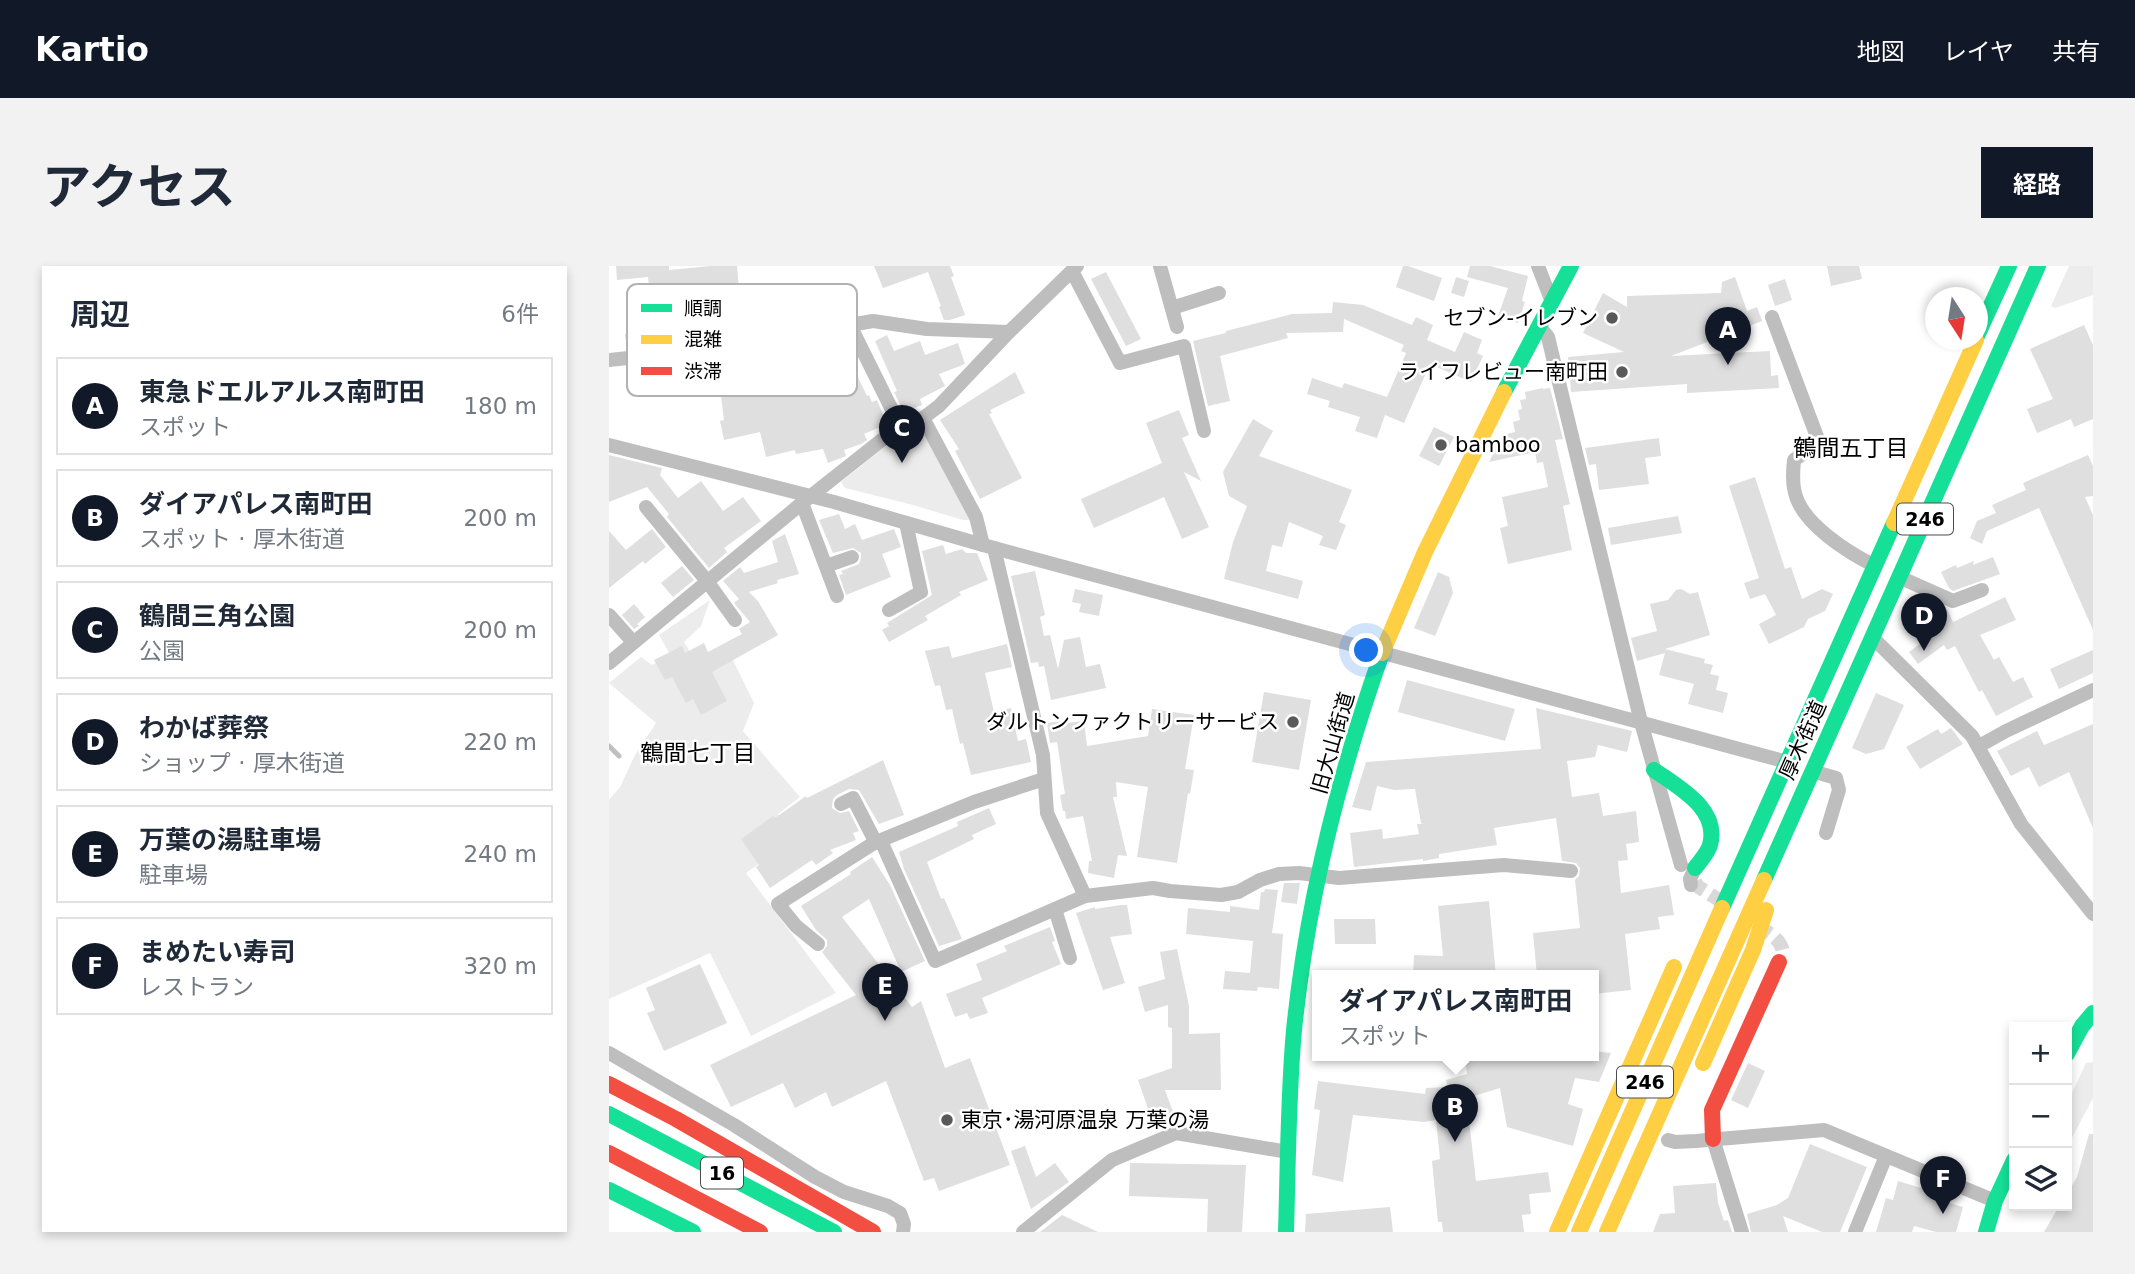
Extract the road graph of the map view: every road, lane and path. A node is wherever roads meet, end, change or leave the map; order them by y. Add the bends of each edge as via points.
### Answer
1 (1160, 266) edge
2 (1538, 266) edge
3 (1571, 266) edge
4 (2009, 266) edge
5 (2038, 266) edge
6 (1075, 268) edge
7 (1219, 293) dead end
8 (1552, 302) junction
9 (1172, 308) junction
10 (1988, 313) edge
11 (1772, 317) dead end
12 (857, 324) edge
13 (1539, 326) junction
14 (1177, 327) dead end
15 (1009, 332) junction
16 (857, 339) edge
17 (1972, 350) edge
18 (627, 358) edge
19 (609, 360) edge
20 (923, 418) junction
21 (902, 430) junction
22 (1204, 430) dead end
23 (609, 445) edge
24 (806, 499) junction
25 (646, 507) dead end
26 (906, 523) junction
27 (989, 546) junction
28 (852, 557) dead end
29 (826, 566) junction
30 (1875, 566) junction
31 (1899, 577) junction
32 (707, 581) junction
33 (1982, 590) dead end
34 (837, 596) dead end
35 (890, 610) dead end
36 (609, 615) edge
37 (735, 620) dead end
38 (1872, 637) junction
39 (633, 642) junction
40 (1383, 653) junction
41 (609, 663) edge
42 (2093, 690) edge
43 (1641, 722) junction
44 (1979, 746) junction
45 (1787, 762) junction
46 (1654, 770) junction
47 (1812, 771) junction
48 (1044, 779) junction
49 (841, 804) dead end
50 (1767, 808) junction
51 (1826, 833) dead end
52 (879, 842) junction
53 (1571, 871) dead end
54 (1690, 875) joint
55 (1319, 876) junction
56 (1085, 896) junction
57 (1708, 901) dead end
58 (1055, 909) junction
59 (2093, 914) edge
60 (818, 944) dead end
61 (1682, 948) dead end
62 (1780, 955) dead end
63 (1070, 958) dead end
64 (2093, 1013) edge
65 (2072, 1045) edge
66 (609, 1054) edge
67 (1697, 1077) dead end
68 (609, 1084) edge
69 (609, 1114) edge
70 (609, 1122) edge
71 (1713, 1139) junction
72 (1668, 1140) dead end
73 (1288, 1152) junction
74 (609, 1153) edge
75 (1886, 1156) junction
76 (609, 1170) edge
77 (2009, 1171) edge
78 (609, 1190) edge
79 (1995, 1201) junction
80 (693, 1232) edge
81 (731, 1232) edge
82 (760, 1232) edge
83 (821, 1232) edge
84 (834, 1232) edge
85 (873, 1232) edge
86 (903, 1232) edge
87 (1023, 1232) edge
88 (1286, 1232) edge
89 (1556, 1232) edge
90 (1579, 1232) edge
91 (1607, 1232) edge
92 (1741, 1232) edge
93 (1855, 1232) edge
94 (1986, 1232) edge

1 - 9 street
2 - 8 street
3 - 8 main road, 旧大山街道
4 - 10 main road, 厚木街道 / 246
5 - 31 main road, 厚木街道 / 246
6 - 15 street
6 - 22 street via 1120,363 1184,346
7 - 9 street
8 - 13 main road, 旧大山街道
9 - 14 street
11 - 30 street via 1819,442 1794,460 1795,496 1829,536
12 - 15 street via 873,321 927,329
13 - 40 main road, 旧大山街道 via 1435,532
13 - 43 street via 1548,337
15 - 20 street
16 - 21 street
17 - 30 main road, 厚木街道 / 246
18 - 19 street
20 - 21 street
20 - 27 street
21 - 24 street via 883,439
23 - 24 street
24 - 26 street
24 - 29 street
24 - 32 street
25 - 32 street
26 - 27 street
26 - 35 street via 921,592
27 - 40 street
27 - 48 street via 1043,755
28 - 29 street
29 - 34 street
30 - 45 main road, 厚木街道 / 246
31 - 33 street via 1953,601
31 - 38 main road, 厚木街道 / 246
32 - 37 street
32 - 39 street
36 - 39 street
38 - 44 street
38 - 47 main road, 厚木街道 / 246
39 - 41 street
40 - 43 street
40 - 55 main road, 旧大山街道 via 1346,764
42 - 44 street
43 - 45 street
43 - 46 street
44 - 59 street via 2021,824
45 - 50 main road, 厚木街道 / 246
46 - 54 street
46 - 54 main road via 1700,804 1709,818 1710,847
47 - 51 street via 1836,778 1839,790
47 - 67 main road via 1753,950
47 - 91 main road, 厚木街道 / 246
48 - 52 street
48 - 56 street via 1047,813
49 - 52 street via 853,798
50 - 57 main road
50 - 90 main road, 厚木街道 / 246
52 - 58 street via 935,961
52 - 60 street via 778,904
53 - 55 street via 1504,865
55 - 56 street via 1279,874 1221,895 1153,888
55 - 73 main road, 旧大山街道 via 1293,1056
56 - 58 street
58 - 63 street
61 - 89 main road
62 - 71 main road via 1712,1110
64 - 65 main road
66 - 86 street via 815,1177 900,1213
68 - 85 main road
69 - 84 main road, 16
70 - 83 main road, 16
71 - 72 street
71 - 75 street via 1824,1130
71 - 92 street
73 - 87 street via 1176,1133 1112,1160
73 - 88 main road, 旧大山街道
74 - 82 main road, 16
75 - 79 street
75 - 93 street
76 - 81 main road, 16
77 - 79 main road
78 - 80 main road
79 - 94 main road

